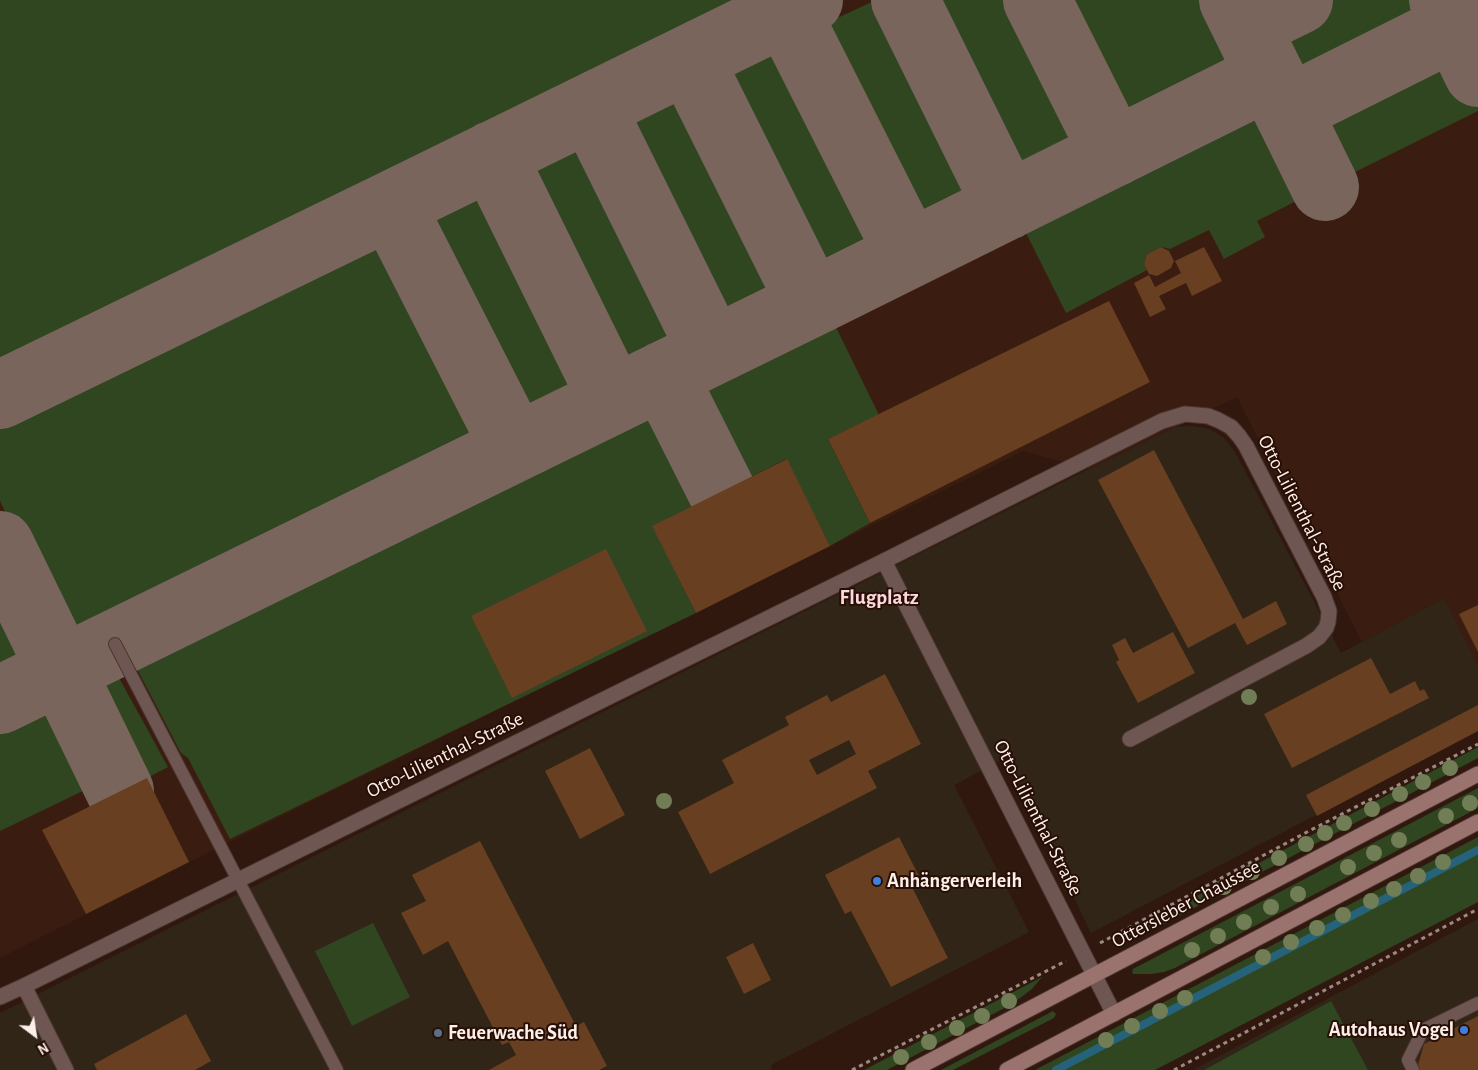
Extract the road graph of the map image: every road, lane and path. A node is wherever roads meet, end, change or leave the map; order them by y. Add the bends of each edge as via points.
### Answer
1 (884, 561) junction
2 (115, 644) dead end
3 (1130, 740) dead end
4 (1478, 744) edge
5 (1478, 774) edge
6 (1478, 822) edge
7 (238, 880) junction
8 (1478, 909) edge
9 (1109, 938) dead end
10 (1048, 970) dead end
11 (1094, 974) junction
12 (24, 986) junction
13 (0, 997) edge
14 (1478, 1003) edge
15 (1114, 1014) junction
16 (66, 1070) edge
17 (337, 1070) edge
18 (852, 1070) edge
19 (913, 1070) edge
20 (1007, 1070) edge
21 (1174, 1070) edge
22 (1413, 1070) edge

1 - 3 street, Otto-Lilienthal-Straße via 1171,417 1196,414 1227,424 1246,446 1324,597 1327,625 1319,637 1306,646
1 - 7 street, Otto-Lilienthal-Straße
1 - 11 street, Otto-Lilienthal-Straße
2 - 7 lane
4 - 9 path
5 - 11 main road, Ottersleber Chaussee
6 - 15 main road
7 - 12 street, Otto-Lilienthal-Straße
7 - 17 lane
8 - 21 path
10 - 18 path
11 - 15 street, Otto-Lilienthal-Straße
11 - 19 main road, Ottersleber Chaussee
12 - 13 street, Otto-Lilienthal-Straße
12 - 16 street
14 - 22 lane via 1423,1030 1408,1060
15 - 20 main road

